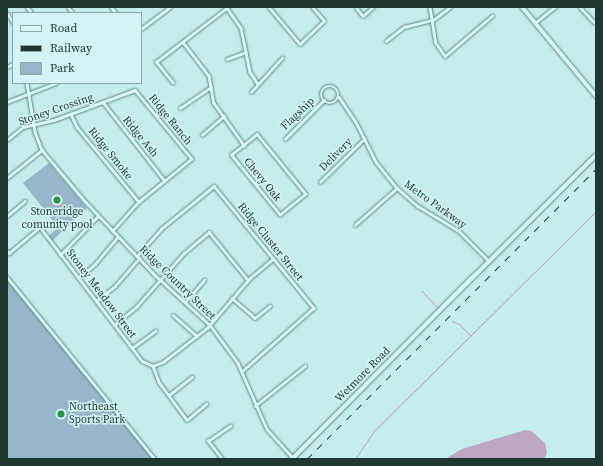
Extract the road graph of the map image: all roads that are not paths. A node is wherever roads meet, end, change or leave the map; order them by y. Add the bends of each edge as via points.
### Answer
1 (170, 7) edge
2 (228, 7) edge
3 (269, 7) edge
4 (312, 7) edge
5 (356, 7) edge
6 (373, 7) edge
7 (430, 7) edge
8 (450, 7) edge
9 (522, 7) edge
10 (555, 7) edge
11 (580, 7) edge
12 (492, 16) dead end
13 (433, 20) junction
14 (595, 21) edge
15 (535, 23) junction
16 (142, 28) edge
17 (386, 41) dead end
18 (183, 42) junction
19 (246, 52) junction
20 (282, 58) dead end
21 (227, 59) dead end
22 (173, 83) dead end
23 (27, 84) edge
24 (53, 84) edge
25 (258, 84) junction
26 (211, 87) junction
27 (135, 90) joint
28 (251, 92) dead end
29 (28, 93) junction
30 (596, 96) edge
31 (338, 97) junction
32 (324, 100) junction
33 (7, 102) edge
34 (103, 102) junction
35 (180, 108) dead end
36 (71, 114) junction
37 (224, 116) junction
38 (34, 125) junction
39 (202, 135) dead end
40 (285, 139) dead end
41 (364, 139) junction
42 (7, 140) edge
43 (244, 145) junction
44 (42, 150) junction
45 (596, 155) edge
46 (7, 178) edge
47 (165, 181) junction
48 (320, 182) dead end
49 (397, 188) junction
50 (25, 201) dead end
51 (139, 202) junction
52 (7, 216) edge
53 (98, 216) junction
54 (355, 225) dead end
55 (113, 231) junction
56 (118, 237) junction
57 (8, 252) edge
58 (60, 254) junction
59 (138, 257) junction
60 (273, 259) junction
61 (490, 262) junction
62 (7, 277) edge
63 (78, 278) junction
64 (160, 280) junction
65 (204, 280) dead end
66 (248, 280) junction
67 (232, 298) junction
68 (96, 301) junction
69 (185, 302) junction
70 (270, 306) dead end
71 (173, 315) dead end
72 (114, 325) junction
73 (210, 325) junction
74 (156, 330) dead end
75 (197, 336) junction
76 (132, 348) junction
77 (153, 366) junction
78 (305, 366) dead end
79 (242, 372) junction
80 (192, 377) dead end
81 (169, 395) junction
82 (206, 404) dead end
83 (255, 406) junction
84 (230, 426) dead end
85 (293, 458) edge
86 (155, 459) edge
87 (222, 459) edge

1 - 16 street
2 - 18 street
2 - 19 street via 241,28
3 - 4 street via 300,44 324,21
5 - 6 street via 363,16
7 - 13 street
8 - 13 street
9 - 15 main road
10 - 15 street
11 - 14 street
12 - 13 street via 445,56 436,43
13 - 17 street via 404,27
15 - 30 main road
18 - 22 street via 156,62
18 - 26 street via 209,76
19 - 21 street
19 - 25 street via 250,72
20 - 25 street
23 - 29 street, Ridge Country Street
24 - 29 street
25 - 28 street
26 - 35 street
26 - 37 street via 214,103
27 - 34 street, Stoney Crossing
27 - 47 street, Ridge Ranch via 192,159
29 - 33 street
29 - 38 street, Ridge Country Street
31 - 32 street, Flagship via 331,103
31 - 32 street, Flagship via 337,90 328,86 322,91
31 - 41 street, Metro Parkway
32 - 40 street, Flagship
34 - 36 street, Stoney Crossing
34 - 47 street, Ridge Ash
36 - 38 street, Stoney Crossing
36 - 51 street, Ridge Smoke via 77,127
37 - 39 street
37 - 43 street
38 - 42 street, Stoney Crossing via 23,127
38 - 44 street, Ridge Country Street
41 - 48 street, Delivery
41 - 49 street, Metro Parkway via 376,162
43 - 43 street, Chevy Oak via 231,155 280,215 306,194 257,134
44 - 46 street
44 - 53 street, Ridge Country Street
45 - 61 main road, Wetmore Road
47 - 51 street
49 - 54 street
49 - 61 street, Metro Parkway via 418,206 459,231
50 - 52 street
51 - 55 street
53 - 55 street, Ridge Country Street
53 - 58 street
55 - 56 street, Ridge Country Street
56 - 59 street, Ridge Country Street
56 - 63 street via 95,264
57 - 58 street, Stoney Meadow Street via 40,228
58 - 63 street, Stoney Meadow Street
59 - 60 street, Ridge Cluster Street via 161,229 214,186
59 - 64 street, Ridge Country Street
59 - 68 street via 115,286
60 - 66 street
60 - 79 street, Ridge Cluster Street via 314,308
61 - 85 main road, Wetmore Road
62 - 86 street
63 - 68 street, Stoney Meadow Street
64 - 66 street via 186,251 209,232
64 - 69 street, Ridge Country Street
64 - 72 street via 136,307
65 - 69 street
66 - 67 street
67 - 70 street via 255,318
67 - 73 street
68 - 72 street, Stoney Meadow Street
69 - 73 street, Ridge Country Street
71 - 75 street
72 - 76 street, Stoney Meadow Street
73 - 75 street
73 - 79 street, Ridge Country Street via 231,351
74 - 76 street
75 - 77 street via 160,364
76 - 77 street, Stoney Meadow Street via 143,362
77 - 81 street via 156,377
78 - 83 street
79 - 83 street, Ridge Country Street
80 - 81 street
81 - 82 street via 188,420
83 - 85 street, Ridge Country Street via 270,433
84 - 87 street via 208,441

